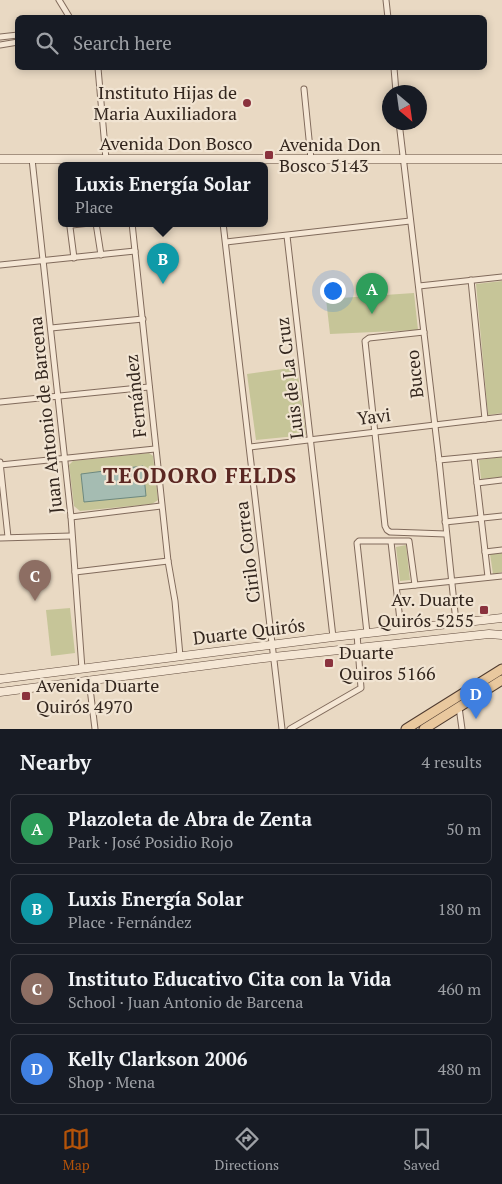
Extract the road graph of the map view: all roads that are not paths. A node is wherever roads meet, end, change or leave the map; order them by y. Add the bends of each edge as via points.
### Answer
1 (58, 0) edge
2 (386, 0) edge
3 (68, 15) edge
4 (388, 15) edge
5 (15, 35) edge
6 (0, 37) edge
7 (15, 42) edge
8 (0, 44) edge
9 (98, 70) edge
10 (394, 70) edge
11 (395, 85) edge
12 (304, 89) dead end
13 (401, 130) edge
14 (0, 159) edge
15 (106, 159) junction
16 (311, 159) junction
17 (403, 159) junction
18 (502, 159) edge
19 (32, 160) junction
20 (125, 162) edge
21 (216, 162) edge
22 (410, 221) junction
23 (70, 227) edge
24 (97, 227) edge
25 (132, 227) edge
26 (224, 227) edge
27 (287, 236) junction
28 (226, 242) junction
29 (135, 252) junction
30 (101, 255) junction
31 (74, 258) junction
32 (43, 261) junction
33 (0, 265) edge
34 (502, 277) edge
35 (471, 280) junction
36 (419, 286) junction
37 (143, 320) junction
38 (50, 328) junction
39 (424, 332) junction
40 (149, 387) junction
41 (57, 397) junction
42 (0, 402) edge
43 (502, 417) edge
44 (485, 418) junction
45 (435, 424) junction
46 (376, 431) junction
47 (311, 439) junction
48 (250, 447) junction
49 (155, 449) junction
50 (502, 454) edge
51 (474, 457) junction
52 (64, 458) junction
53 (439, 460) junction
54 (0, 464) edge
55 (502, 480) edge
56 (477, 483) junction
57 (161, 506) junction
58 (502, 516) edge
59 (71, 517) junction
60 (481, 518) junction
61 (445, 522) junction
62 (446, 534) junction
63 (71, 536) junction
64 (0, 538) edge
65 (8, 538) junction
66 (391, 542) junction
67 (502, 550) edge
68 (486, 552) junction
69 (168, 561) junction
70 (75, 572) junction
71 (502, 576) edge
72 (488, 577) junction
73 (451, 581) junction
74 (415, 585) junction
75 (396, 587) junction
76 (502, 618) edge
77 (456, 622) junction
78 (401, 628) junction
79 (367, 633) junction
80 (357, 634) junction
81 (502, 635) edge
82 (333, 636) junction
83 (272, 644) junction
84 (359, 649) junction
85 (180, 656) junction
86 (274, 657) junction
87 (82, 669) junction
88 (502, 669) edge
89 (0, 679) edge
90 (89, 680) junction
91 (502, 680) edge
92 (0, 692) edge
93 (459, 707) junction
94 (95, 729) edge
95 (282, 729) edge
96 (290, 729) edge
97 (406, 729) edge
98 (424, 729) edge
99 (462, 729) edge

1 - 3 street
2 - 4 street
5 - 6 street
7 - 8 street
9 - 15 street
10 - 11 street
12 - 16 street
13 - 17 street, Buceo
14 - 19 main road, Avenida Don Bosco
15 - 19 main road, Avenida Don Bosco
15 - 20 main road, Avenida Don Bosco
16 - 17 main road, Avenida Don Bosco
16 - 21 main road, Avenida Don Bosco
17 - 18 main road, Avenida Don Bosco
17 - 22 street, Buceo
19 - 32 street, Juan Antonio de Barcena
20 - 21 main road, Avenida Don Bosco
22 - 27 street
22 - 36 street, Buceo
23 - 31 street
24 - 30 street
25 - 29 street, Fernández
26 - 28 street, Cirilo Correa
27 - 28 street
27 - 47 street, Luis de La Cruz
28 - 48 street, Cirilo Correa
29 - 30 street
29 - 37 street, Fernández
30 - 31 street
31 - 32 street
32 - 33 street
32 - 38 street, Juan Antonio de Barcena
34 - 35 street
35 - 36 street
35 - 44 street
36 - 39 street, Buceo
37 - 38 street
37 - 40 street, Fernández
38 - 41 street, Juan Antonio de Barcena
39 - 45 street, Buceo
39 - 46 street via 365,341
40 - 41 street
40 - 49 street, Fernández
41 - 42 street
41 - 52 street, Juan Antonio de Barcena
43 - 44 street, Yavi
44 - 45 street, Yavi
45 - 46 street, Yavi
45 - 53 street, Buceo
46 - 47 street, Yavi
46 - 62 street via 387,530
47 - 48 street, Yavi
47 - 82 street, Luis de La Cruz
48 - 83 street, Cirilo Correa
49 - 52 street
49 - 57 street, Fernández
50 - 51 street
51 - 53 street
51 - 56 street
52 - 54 street
52 - 59 street, Juan Antonio de Barcena
53 - 61 street, Buceo
54 - 65 street
55 - 56 street
56 - 60 street
57 - 59 street
57 - 69 street, Fernández
58 - 60 street
59 - 63 street, Juan Antonio de Barcena
60 - 61 street
60 - 68 street
61 - 62 street, Buceo
62 - 73 street, Buceo
63 - 65 street
63 - 70 street, Juan Antonio de Barcena
64 - 65 street
66 - 74 street via 410,542
66 - 75 street
66 - 79 street via 357,543
67 - 68 street
68 - 72 street
69 - 70 street
69 - 85 street, Fernández
70 - 87 street, Juan Antonio de Barcena
71 - 72 street
72 - 73 street
73 - 74 street
73 - 77 street, Buceo
74 - 75 street
75 - 78 street
76 - 77 main road, Duarte Quirós
77 - 78 main road, Duarte Quirós
78 - 79 main road, Duarte Quirós
79 - 80 main road, Duarte Quirós
80 - 82 main road, Duarte Quirós
80 - 84 street
81 - 84 main road, Duarte Quirós
82 - 83 main road, Duarte Quirós
83 - 85 main road, Duarte Quirós
83 - 86 street, Cirilo Correa
84 - 86 main road, Duarte Quirós
84 - 96 street via 361,688
85 - 87 main road, Duarte Quirós
86 - 90 main road, Duarte Quirós
86 - 95 street, Cirilo Correa
87 - 89 main road, Duarte Quirós
88 - 97 main road
90 - 92 main road, Duarte Quirós
90 - 94 street
91 - 93 main road
93 - 98 main road
93 - 99 street

